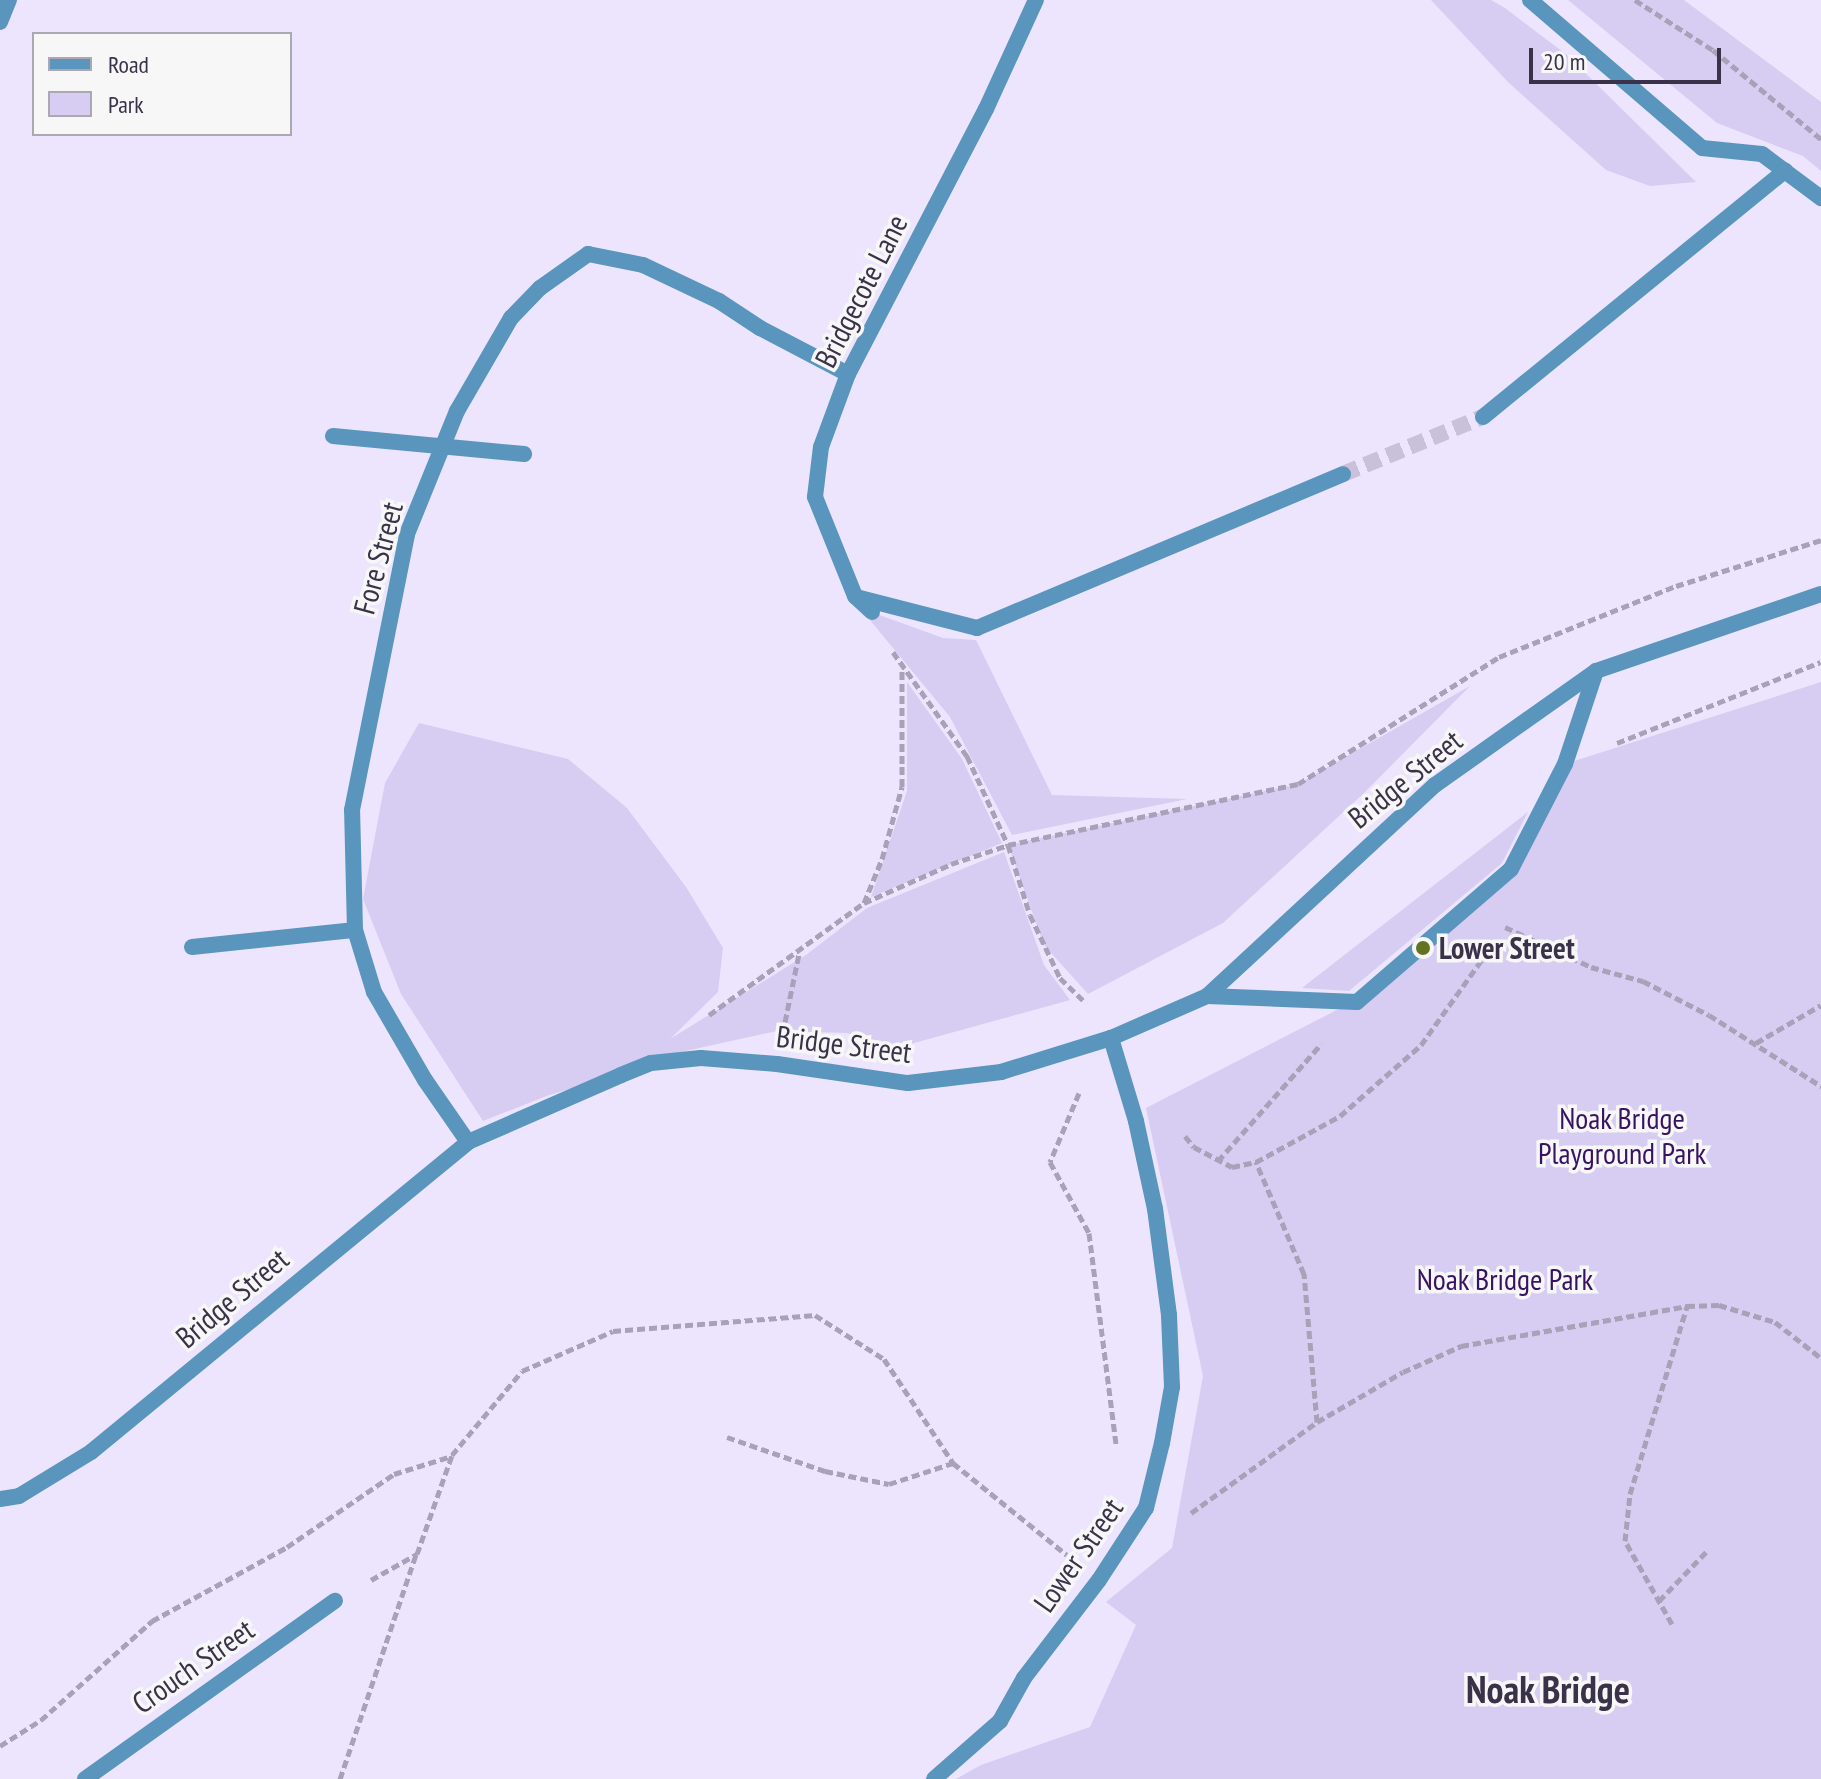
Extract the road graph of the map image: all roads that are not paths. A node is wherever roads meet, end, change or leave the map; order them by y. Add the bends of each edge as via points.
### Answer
1 (9, 0) edge
2 (1036, 0) edge
3 (1530, 0) edge
4 (0, 22) edge
5 (1785, 171) junction
6 (1821, 198) edge
7 (848, 374) junction
8 (1483, 417) tunnel mouth
9 (333, 436) dead end
10 (445, 446) junction
11 (524, 454) dead end
12 (1343, 474) tunnel mouth
13 (1821, 594) edge
14 (855, 596) junction
15 (872, 612) road end
16 (1596, 671) junction
17 (355, 930) junction
18 (192, 947) dead end
19 (1207, 996) junction
20 (1111, 1038) junction
21 (468, 1142) junction
22 (0, 1499) edge
23 (335, 1601) road end
24 (85, 1779) edge
25 (934, 1779) edge

1 - 4 street
2 - 7 street, Bridgecote Lane via 986,109
3 - 5 street via 1702,148 1762,154
5 - 6 street
5 - 8 street
7 - 10 street, Fore Street via 655,271 588,254 540,288 511,318 457,411
7 - 14 street, Bridgecote Lane via 821,447 815,497
9 - 10 street
10 - 11 street
10 - 17 street, Fore Street via 407,534 352,810
12 - 14 street via 977,628
13 - 16 street, Bridge Street
14 - 15 street, Bridgecote Lane
16 - 19 street, Bridge Street via 1435,785
16 - 19 street via 1565,764 1511,869 1357,1002
17 - 18 street
17 - 21 street, Fore Street via 374,992
19 - 20 street, Bridge Street, bridge
20 - 21 street, Bridge Street, bridge via 1001,1072 908,1083 701,1058 651,1063
20 - 25 street, Lower Street via 1155,1209 1169,1315 1172,1387 1146,1508 1024,1678 1000,1721
21 - 22 street, Bridge Street via 91,1452 19,1496
23 - 24 street, Crouch Street

